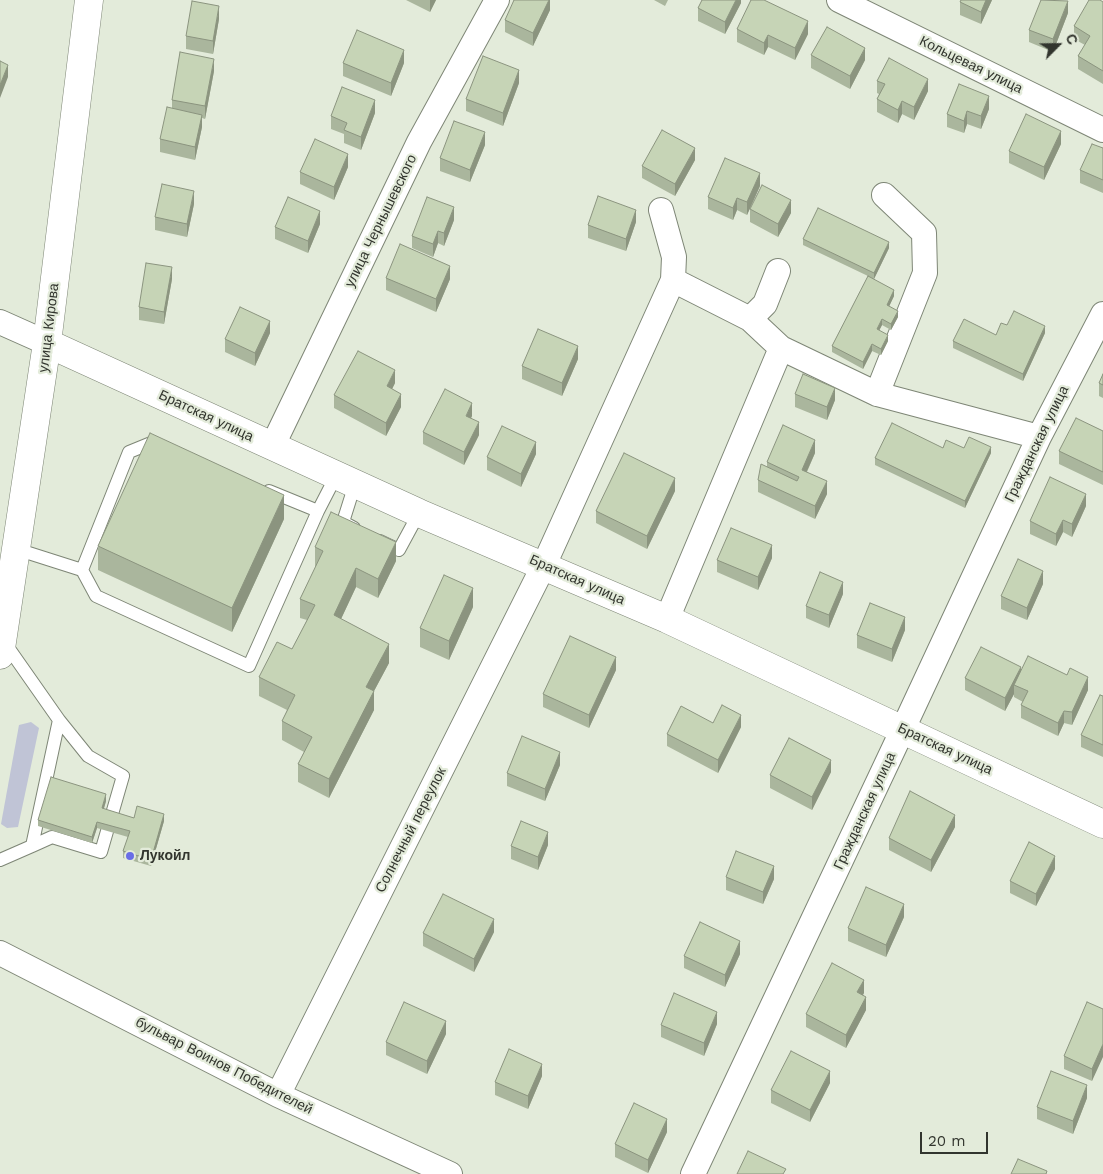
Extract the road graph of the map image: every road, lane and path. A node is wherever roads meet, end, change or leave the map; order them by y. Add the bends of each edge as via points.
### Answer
1 (89, 0) edge
2 (497, 0) edge
3 (839, 0) edge
4 (1103, 130) edge
5 (884, 195) dead end
6 (661, 210) dead end
7 (778, 271) dead end
8 (673, 280) junction
9 (1103, 314) edge
10 (750, 319) junction
11 (0, 322) edge
12 (47, 343) junction
13 (780, 348) junction
14 (878, 394) junction
15 (1038, 437) junction
16 (272, 447) junction
17 (168, 450) edge
18 (346, 480) junction
19 (256, 486) edge
20 (318, 511) junction
21 (419, 513) junction
22 (16, 548) junction
23 (544, 565) junction
24 (82, 570) junction
25 (667, 619) junction
26 (1, 647) edge
27 (59, 720) junction
28 (904, 729) junction
29 (1103, 824) edge
30 (32, 846) junction
31 (0, 860) edge
32 (0, 953) edge
33 (278, 1095) junction
34 (450, 1174) edge
35 (693, 1174) edge

1 - 12 main road, улица Кирова
2 - 16 street, улица Чернышевского via 419,142
3 - 4 street, Кольцевая улица
5 - 14 street via 924,233 925,273
6 - 8 street via 674,257
7 - 10 street via 765,304
8 - 10 street
8 - 23 street, Солнечный переулок
9 - 15 street, Гражданская улица
10 - 13 street
11 - 12 street
12 - 16 main road, Братская улица
12 - 22 main road, улица Кирова
13 - 14 street
13 - 25 street
14 - 15 street
15 - 28 street, Гражданская улица
16 - 18 main road, Братская улица
17 - 24 lane via 151,443 130,452
18 - 20 lane
18 - 21 main road, Братская улица
18 - 21 lane via 342,522 399,550
19 - 20 lane
20 - 24 lane via 249,666 96,596
21 - 23 main road, Братская улица
22 - 24 lane
22 - 26 main road, улица Кирова
23 - 25 main road, Братская улица
23 - 33 street, Солнечный переулок
25 - 28 main road, Братская улица
26 - 27 lane
27 - 30 lane
27 - 30 lane via 88,756 123,776 101,852 52,837
28 - 29 main road, Братская улица
28 - 35 street, Гражданская улица
30 - 31 lane
32 - 33 street, бульвар Воинов Победителей
33 - 34 street, бульвар Воинов Победителей

